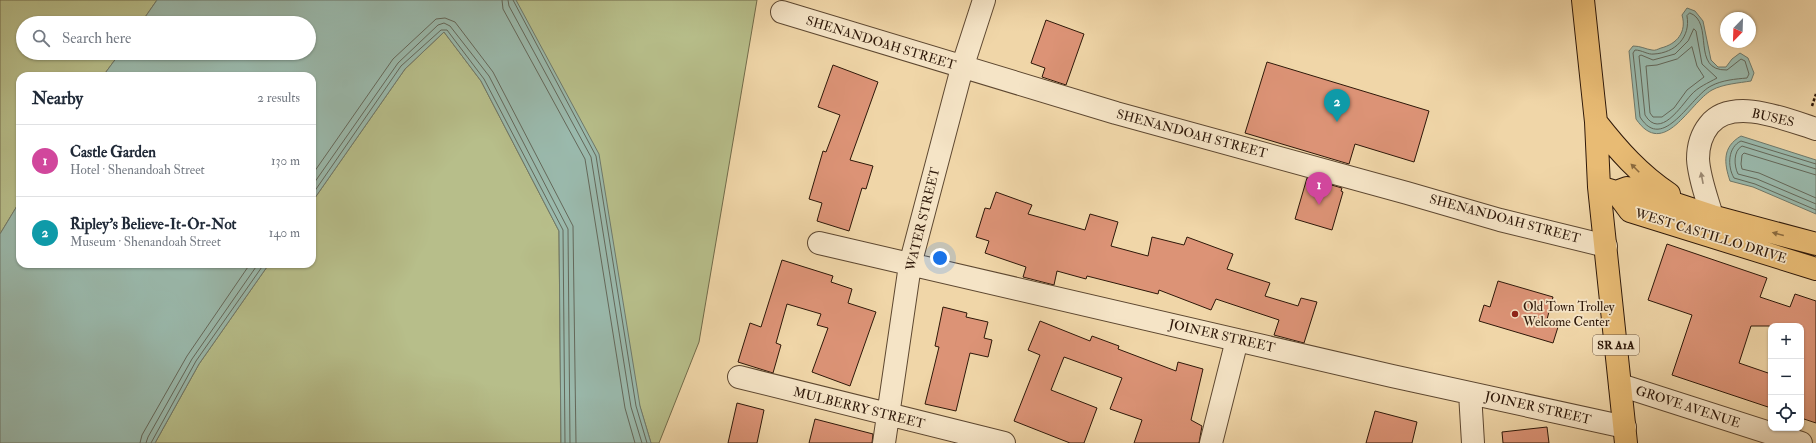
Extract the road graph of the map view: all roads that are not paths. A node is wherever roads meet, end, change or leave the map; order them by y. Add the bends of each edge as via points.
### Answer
1 (984, 0) edge
2 (1582, 0) edge
3 (782, 12) dead end
4 (962, 68) junction
5 (1596, 122) junction
6 (1816, 129) edge
7 (1608, 189) junction
8 (1688, 208) junction
9 (1712, 216) junction
10 (819, 243) dead end
11 (1816, 244) edge
12 (1606, 246) junction
13 (910, 265) junction
14 (1816, 269) edge
15 (1237, 340) junction
16 (739, 377) dead end
17 (1620, 385) junction
18 (1470, 393) junction
19 (888, 415) junction
20 (1625, 435) edge
21 (884, 443) edge
22 (1004, 443) edge
23 (1211, 443) edge
24 (1473, 443) edge
25 (1801, 443) edge

1 - 4 street, WATER STREET
2 - 5 main road, SR A1A
3 - 4 street, SHENANDOAH STREET
4 - 12 street, SHENANDOAH STREET via 1116,114 1407,192 1500,220
4 - 13 street, WATER STREET
5 - 7 main road, SR A1A
8 -> 5 main road via 1636,169
9 -> 6 street, BUSES via 1698,161 1699,145 1714,119 1724,113 1744,111 1769,114
7 - 8 main road, WEST CASTILLO DRIVE via 1627,188
7 - 12 main road, SR A1A
7 - 14 main road, WEST CASTILLO DRIVE via 1630,211
8 - 9 main road, WEST CASTILLO DRIVE
11 -> 9 main road, WEST CASTILLO DRIVE
10 - 13 street, JOINER STREET
12 - 17 main road, SR A1A
13 - 15 street, JOINER STREET
13 - 19 street, WATER STREET
15 - 18 street, JOINER STREET
15 - 23 street
16 - 19 street, MULBERRY STREET
17 - 20 main road, SR A1A
17 - 25 street, GROVE AVENUE
18 - 20 street, JOINER STREET
18 - 24 street
19 - 21 street, WATER STREET
19 - 22 street, MULBERRY STREET

